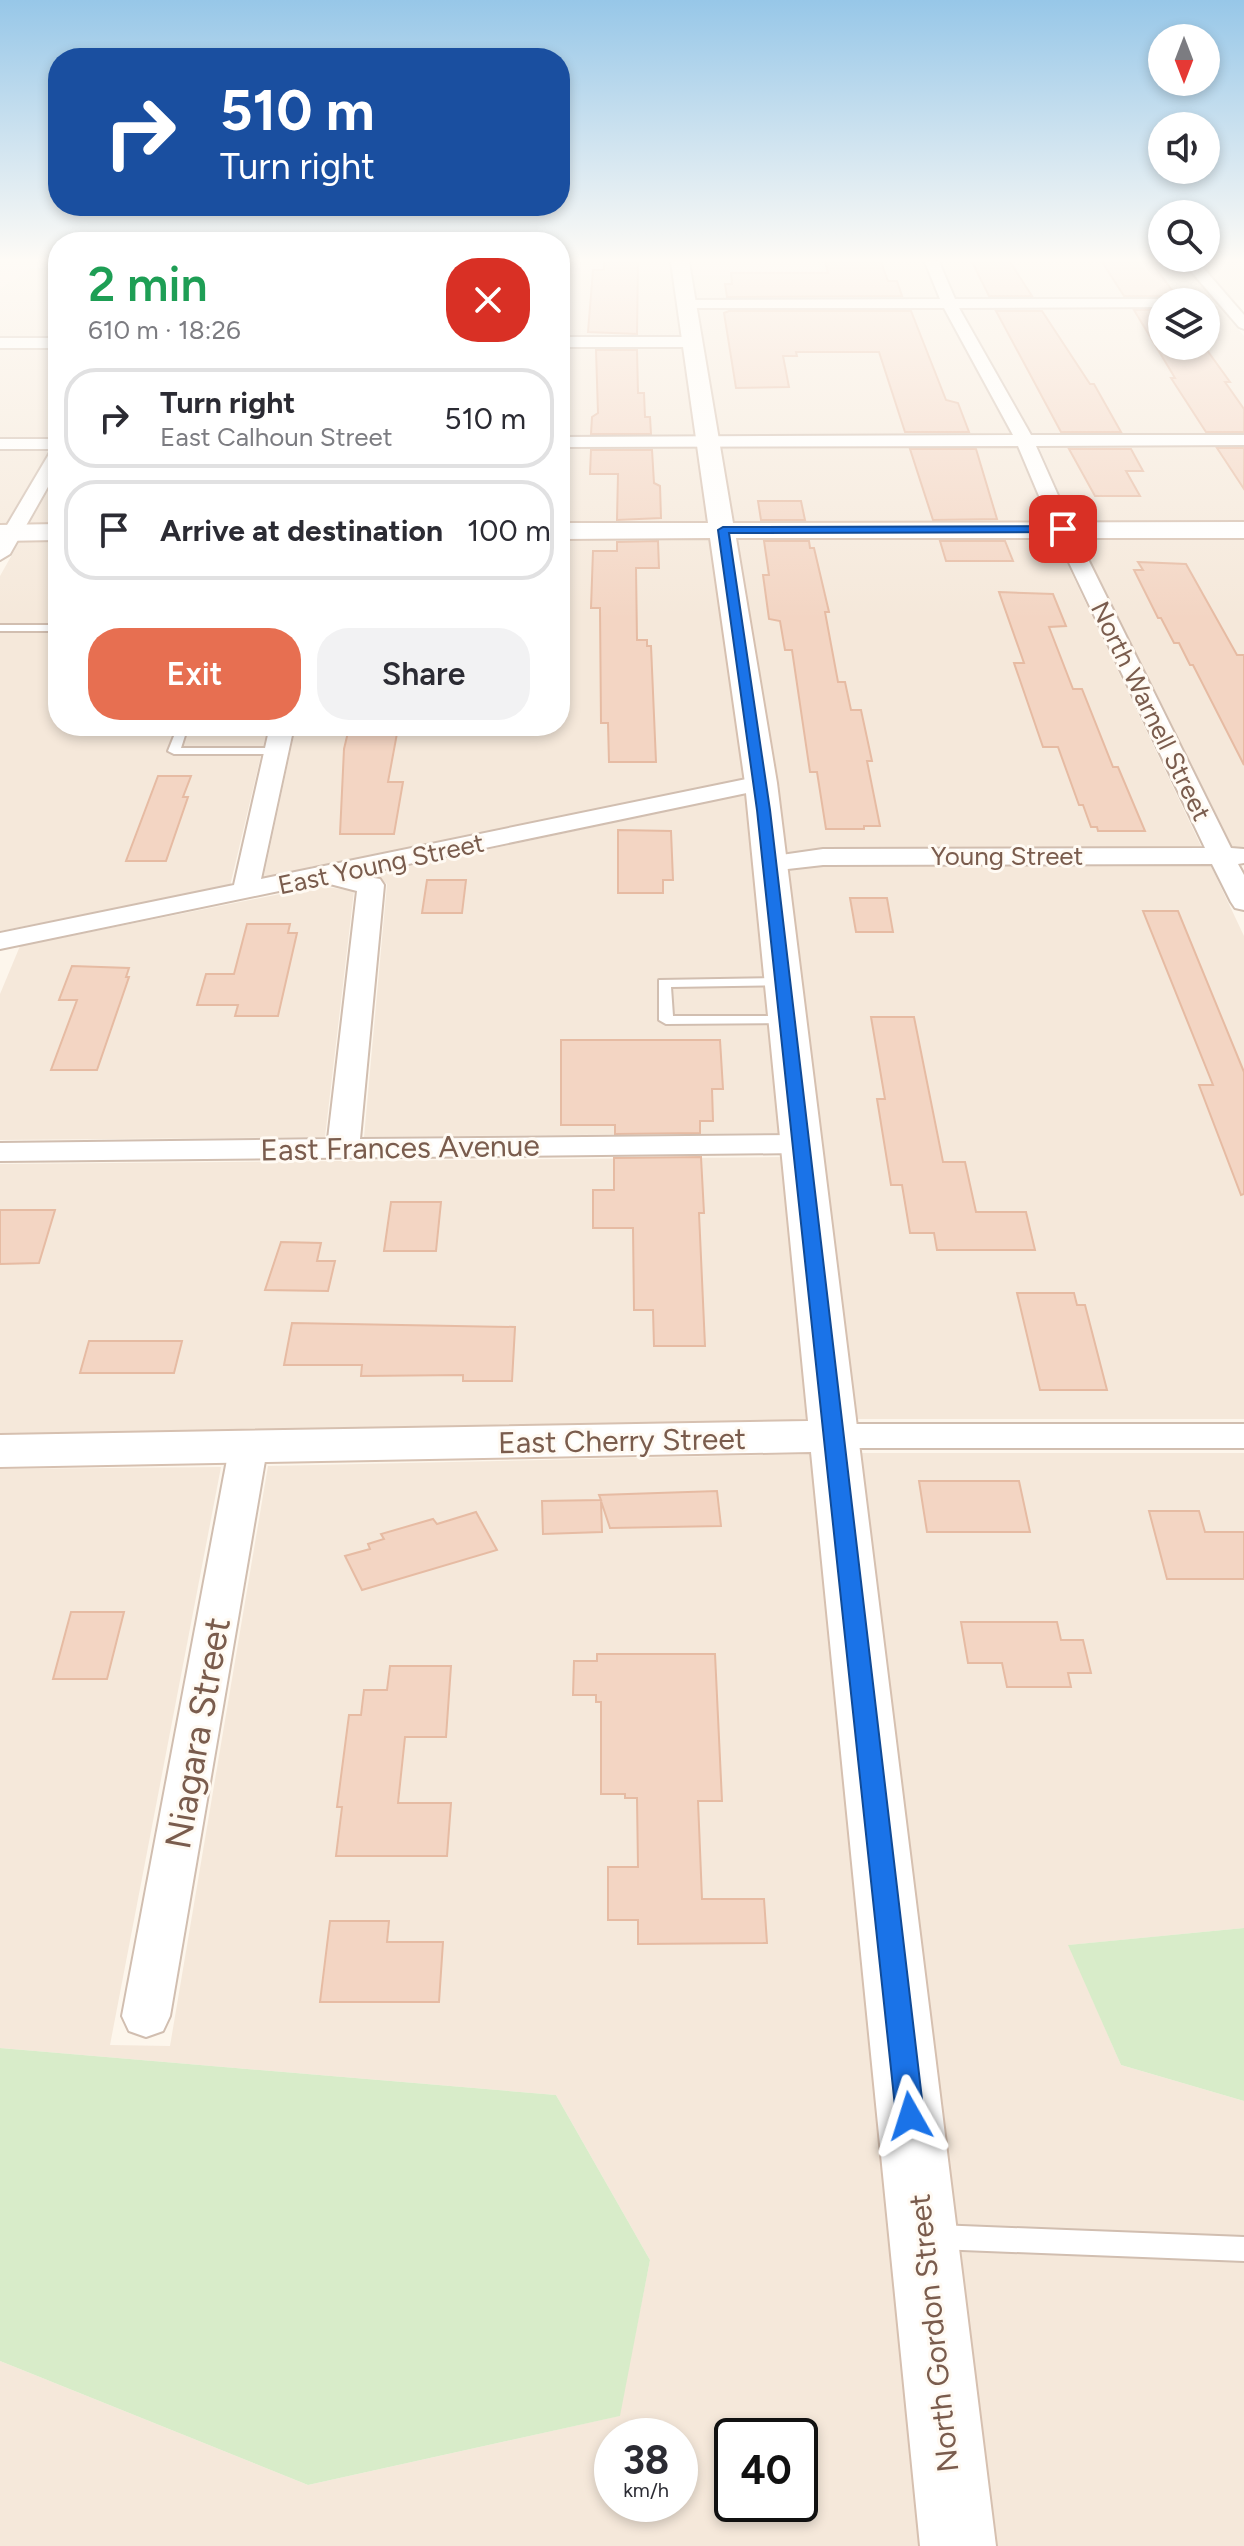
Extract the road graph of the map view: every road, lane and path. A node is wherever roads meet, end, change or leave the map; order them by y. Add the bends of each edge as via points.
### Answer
1 (698, 381) edge
2 (992, 381) edge
3 (1244, 440) edge
4 (1025, 441) junction
5 (570, 442) edge
6 (708, 442) junction
7 (0, 444) edge
8 (48, 444) edge
9 (48, 469) edge
10 (1063, 529) junction
11 (723, 530) junction
12 (1244, 530) edge
13 (570, 531) edge
14 (48, 533) edge
15 (4, 540) edge
16 (0, 628) edge
17 (48, 628) edge
18 (179, 736) edge
19 (280, 736) edge
20 (277, 751) junction
21 (761, 783) junction
22 (1233, 856) edge
23 (770, 863) junction
24 (321, 877) junction
25 (246, 892) junction
26 (1244, 902) edge
27 (2, 945) edge
28 (785, 1001) junction
29 (800, 1144) junction
30 (343, 1149) junction
31 (0, 1152) edge
32 (833, 1436) junction
33 (1244, 1436) edge
34 (248, 1449) junction
35 (0, 1451) edge
36 (146, 2016) dead end
37 (924, 2236) junction
38 (1244, 2249) edge
39 (958, 2546) edge

1 - 6 street, North Gordon Street
2 - 4 street, North Warnell Street
3 - 4 street
4 - 6 street
4 - 10 street, North Warnell Street
5 - 6 street
6 - 11 street, North Gordon Street
7 - 8 street
9 - 15 street
10 - 11 street
10 - 12 street
10 - 22 street, North Warnell Street
11 - 13 street
11 - 21 street, North Gordon Street
14 - 15 street
16 - 17 lane
18 - 20 lane via 174,751
19 - 20 street
20 - 25 street
21 - 23 street, North Gordon Street
21 - 24 street, East Young Street
22 - 23 street, Young Street via 823,857
22 - 26 street, North Warnell Street
23 - 28 street, North Gordon Street
24 - 25 street, East Young Street
24 - 30 street via 371,885
25 - 27 street, East Young Street
28 - 28 lane via 664,983 666,1020
28 - 29 street, North Gordon Street
29 - 30 street, East Frances Avenue
29 - 32 street, North Gordon Street
30 - 31 street, East Frances Avenue
32 - 33 street, East Cherry Street
32 - 34 street, East Cherry Street
32 - 37 street, North Gordon Street
34 - 35 street, East Cherry Street
34 - 36 street, Niagara Street
37 - 38 lane
37 - 39 street, North Gordon Street

